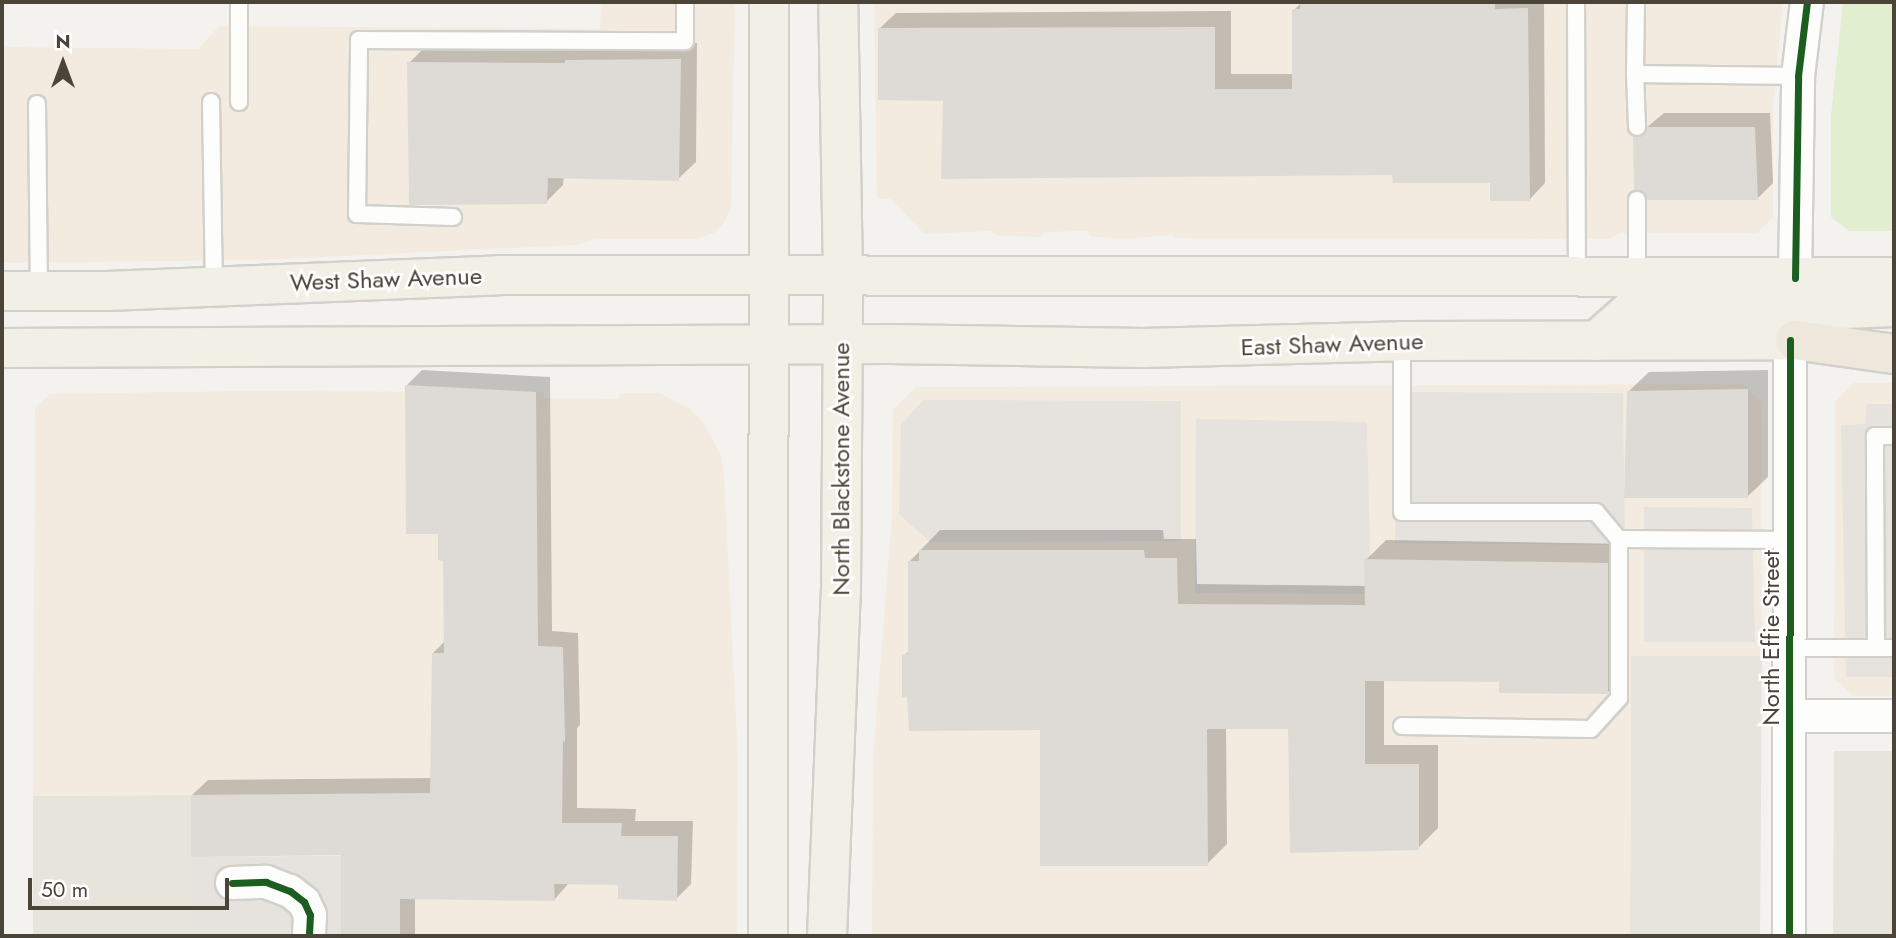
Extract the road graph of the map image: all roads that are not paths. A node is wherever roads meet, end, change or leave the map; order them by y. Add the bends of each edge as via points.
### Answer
1 (239, 2) edge
2 (685, 2) edge
3 (769, 2) edge
4 (838, 2) edge
5 (1576, 2) edge
6 (1636, 2) edge
7 (1807, 2) edge
8 (1635, 74) junction
9 (1798, 76) junction
10 (211, 102) dead end
11 (239, 102) dead end
12 (37, 104) dead end
13 (1637, 127) dead end
14 (1637, 200) dead end
15 (453, 217) dead end
16 (770, 275) junction
17 (842, 276) junction
18 (1577, 277) junction
19 (1894, 277) edge
20 (1636, 278) junction
21 (1795, 278) junction
22 (214, 287) junction
23 (2, 291) edge
24 (39, 291) junction
25 (1894, 307) edge
26 (1894, 339) edge
27 (1793, 340) junction
28 (1402, 341) junction
29 (1596, 341) junction
30 (841, 344) junction
31 (770, 345) junction
32 (2, 348) edge
33 (1894, 354) edge
34 (1894, 436) edge
35 (1619, 539) junction
36 (1790, 540) junction
37 (1790, 648) junction
38 (1876, 648) junction
39 (1894, 648) edge
40 (1790, 716) junction
41 (1894, 716) edge
42 (1402, 726) dead end
43 (769, 778) junction
44 (232, 883) dead end
45 (309, 936) edge
46 (768, 936) edge
47 (794, 936) edge
48 (827, 936) edge
49 (1789, 936) edge

1 - 11 lane
2 - 15 lane via 685,41 359,40 357,214
3 - 16 main road
4 - 17 main road, North Blackstone Avenue
5 - 18 lane
6 - 8 lane
7 - 9 street
8 - 9 lane
8 - 13 lane
9 - 21 street
10 - 22 lane
12 - 24 lane
14 - 20 lane
16 - 17 main road
16 - 22 main road, West Shaw Avenue via 430,275
16 - 31 main road
17 - 18 main road
17 - 30 main road, North Blackstone Avenue
18 - 20 main road
19 - 21 main road
20 - 21 main road
21 - 29 main road via 1779,305 1632,309
22 - 24 main road, West Shaw Avenue
23 - 24 main road, West Shaw Avenue
25 - 27 main road via 1820,310 1797,324
26 - 27 main road, East Shaw Avenue
27 - 29 main road, East Shaw Avenue
27 - 33 highway
27 - 36 street, North Effie Street
28 - 29 main road, East Shaw Avenue
28 - 30 main road, East Shaw Avenue via 1143,348
28 - 35 lane via 1402,512 1596,512
30 - 31 main road, East Shaw Avenue
30 - 48 main road, North Blackstone Avenue via 841,592
31 - 32 main road
31 - 43 main road
34 - 38 lane via 1875,436
35 - 36 lane
35 - 42 lane via 1619,698 1591,729
36 - 37 street, North Effie Street
37 - 38 lane
37 - 40 street, North Effie Street
38 - 39 lane
40 - 41 street
40 - 49 street, North Effie Street
43 - 46 main road
43 - 47 main road via 795,832
44 - 45 street via 266,882 290,891 304,902 310,915

